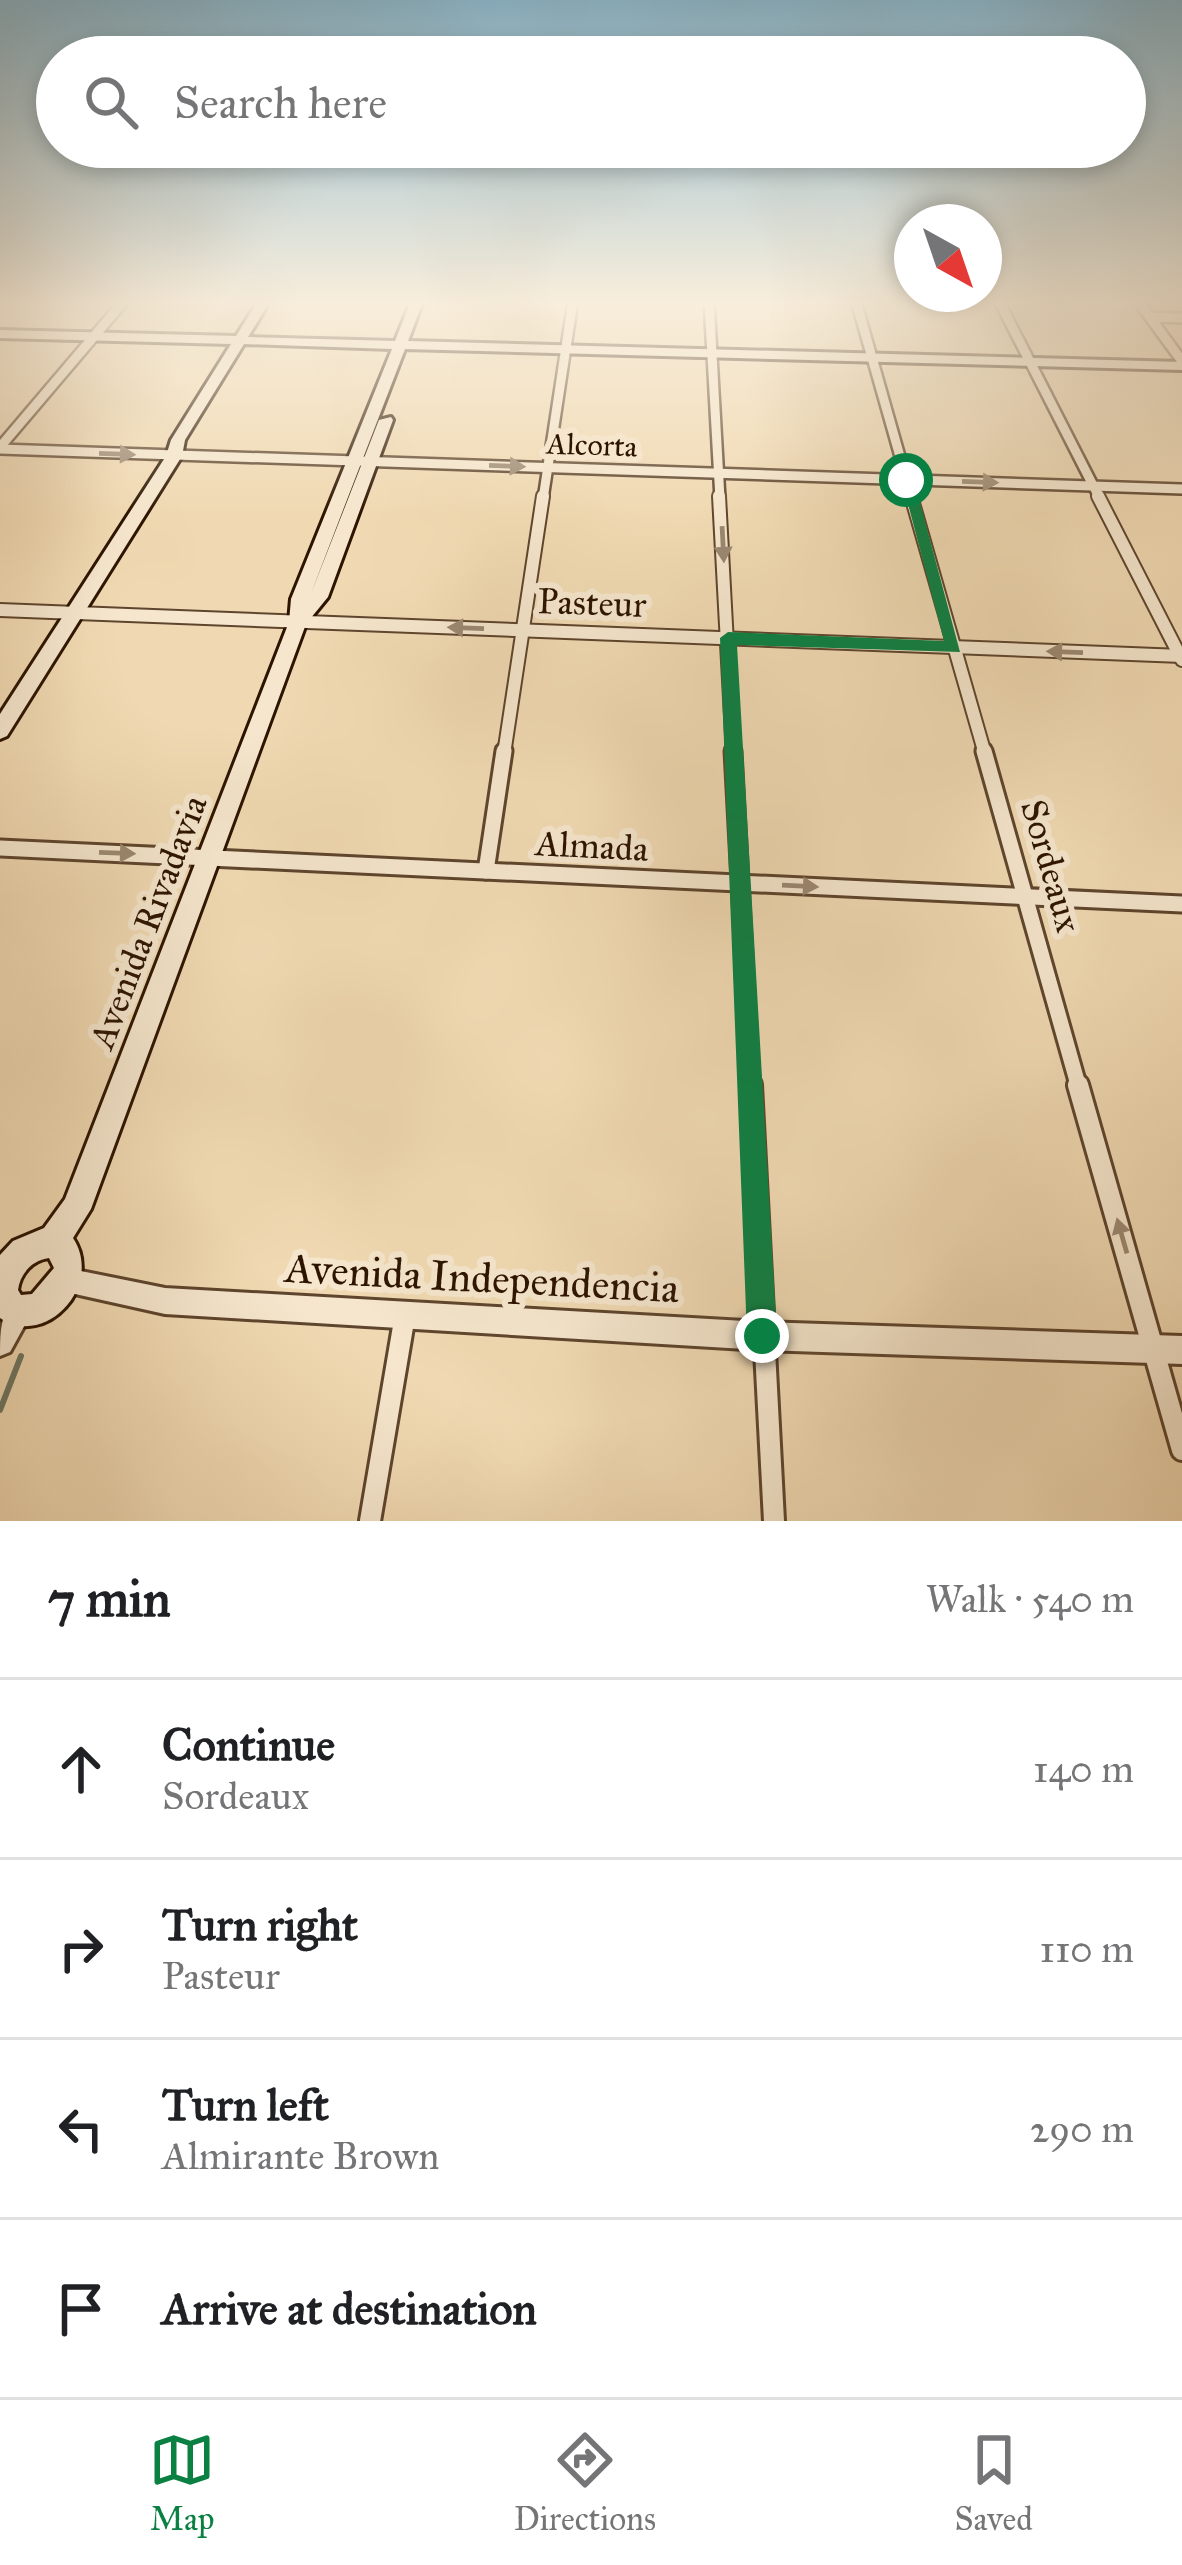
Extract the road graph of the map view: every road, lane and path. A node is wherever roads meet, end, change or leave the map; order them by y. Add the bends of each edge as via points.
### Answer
1 (64, 372) edge
2 (228, 372) edge
3 (397, 372) edge
4 (563, 372) edge
5 (713, 372) edge
6 (876, 372) edge
7 (1035, 372) edge
8 (0, 448) edge
9 (174, 456) junction
10 (362, 461) junction
11 (548, 468) junction
12 (719, 473) junction
13 (906, 480) junction
14 (1093, 486) junction
15 (1182, 489) edge
16 (0, 610) edge
17 (74, 613) junction
18 (298, 622) junction
19 (523, 631) junction
20 (728, 638) junction
21 (954, 647) junction
22 (1181, 658) edge
23 (0, 730) edge
24 (0, 848) edge
25 (212, 856) junction
26 (486, 871) junction
27 (742, 883) junction
28 (1025, 897) junction
29 (1182, 904) edge
30 (26, 1246) edge
31 (66, 1281) junction
32 (7, 1305) edge
33 (405, 1315) junction
34 (762, 1336) junction
35 (0, 1342) edge
36 (1168, 1349) edge
37 (1182, 1450) edge
38 (370, 1521) edge
39 (774, 1521) edge

1 - 8 street
2 - 9 main road
3 - 10 main road, Avenida Rivadavia
4 - 11 street
5 - 12 street
6 - 13 street, Sordeaux
7 - 14 street
8 -> 9 street, Alcorta
9 - 10 street, Alcorta
9 - 17 main road
10 -> 11 street, Alcorta
10 - 18 main road, Avenida Rivadavia via 319,597
11 - 12 street, Alcorta
11 - 19 street
12 - 13 street, Alcorta
12 -> 20 street
13 -> 14 street, Alcorta
13 - 21 street, Sordeaux
14 - 15 street, Alcorta
14 - 22 street
16 - 17 street, Pasteur
17 - 18 street, Pasteur
17 - 23 main road
19 -> 18 street, Pasteur
18 - 25 main road, Avenida Rivadavia
19 - 20 street, Pasteur
19 - 26 street
20 - 21 street, Pasteur
20 - 27 street
22 -> 21 street, Pasteur
21 - 28 street, Sordeaux
24 -> 25 street, Almada
25 - 26 street, Almada
25 - 30 main road, Avenida Rivadavia via 76,1209
26 - 27 street, Almada
27 -> 28 street, Almada
27 - 34 street
28 - 29 street, Almada
36 -> 28 street, Sordeaux
30 - 31 main road via 68,1255
30 - 32 main road via 5,1274
31 - 32 main road via 41,1308
31 - 33 street, Avenida Independencia via 165,1301
32 - 35 street
33 - 34 street, Avenida Independencia
33 - 38 street
34 - 36 street, Avenida Independencia
34 - 39 street
36 - 37 street, Sordeaux

